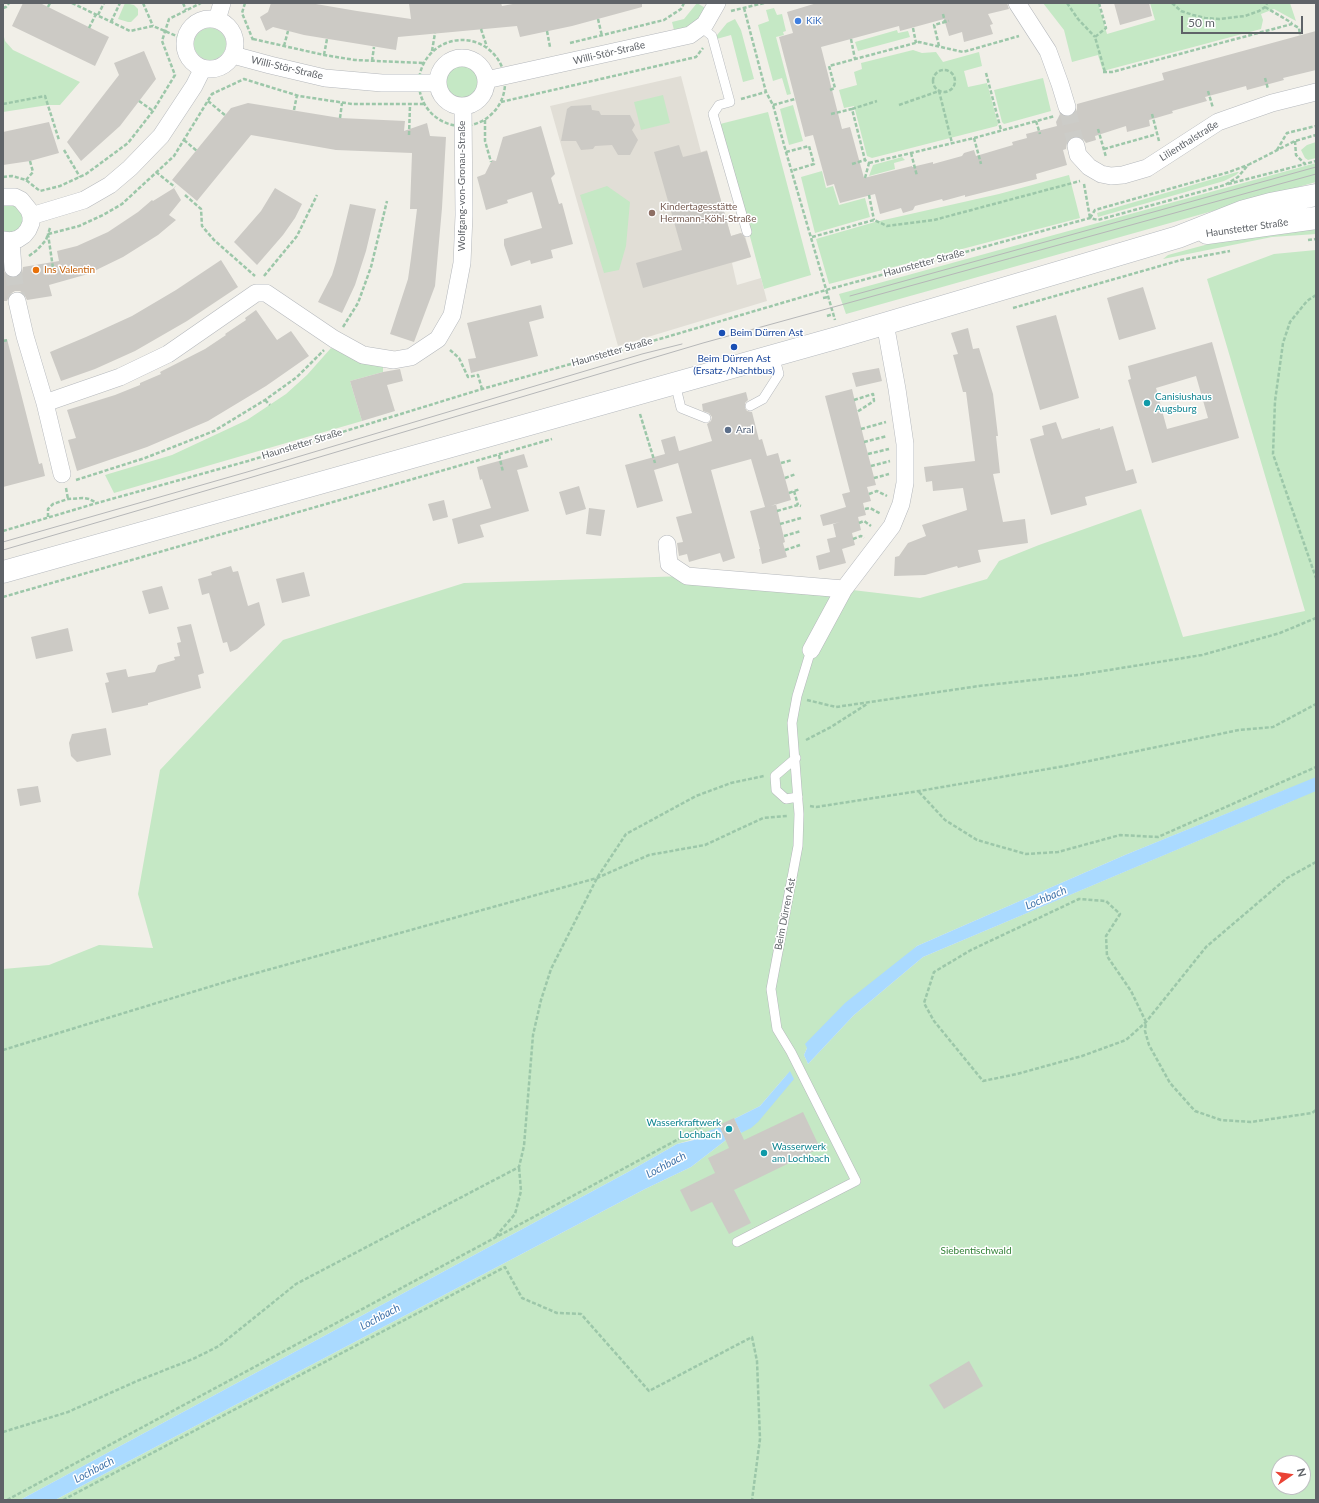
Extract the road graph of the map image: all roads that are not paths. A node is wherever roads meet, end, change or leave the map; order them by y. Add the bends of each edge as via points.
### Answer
1 (222, 3) edge
2 (717, 3) edge
3 (1017, 3) edge
4 (217, 20) junction
5 (702, 27) junction
6 (233, 55) junction
7 (203, 68) junction
8 (486, 80) junction
9 (438, 82) junction
10 (1316, 92) edge
11 (463, 106) junction
12 (1061, 111) tunnel mouth
13 (1076, 146) tunnel mouth
14 (1316, 195) edge
15 (3, 197) edge
16 (31, 216) junction
17 (1316, 218) edge
18 (747, 232) dead end
19 (1178, 237) junction
20 (7, 240) edge
21 (13, 264) tunnel mouth
22 (17, 300) tunnel mouth
23 (885, 323) junction
24 (774, 355) junction
25 (675, 383) junction
26 (45, 403) junction
27 (750, 406) dead end
28 (706, 418) dead end
29 (67, 477) road end
30 (667, 544) dead end
31 (3, 572) edge
32 (844, 589) junction
33 (812, 650) joint
34 (796, 758) junction
35 (799, 805) junction
36 (737, 1242) dead end

1 - 4 street
2 - 5 street, Willi-Stör-Straße
3 - 12 street via 1048,51 1060,84
4 - 6 street via 228,27 235,38
4 - 7 street via 210,19 195,24 186,40 189,58
5 - 8 street, Willi-Stör-Straße via 690,35
5 - 18 lane via 712,36 730,102 719,105 714,114
6 - 7 street via 223,66 216,69
6 - 9 street, Willi-Stör-Straße via 326,78 382,83
7 - 16 street via 161,136 130,168 110,185 84,200
8 - 9 street via 480,65 473,60 457,58 443,67
8 - 11 street via 478,101
9 - 11 street via 439,90 448,102
10 - 13 street, Lilienthalstraße via 1272,103 1218,122 1147,168 1123,175 1086,174
11 - 26 street, Wolfgang-von-Gronau-Straße via 462,263 452,315 438,339 411,357 394,360 363,355 334,339 266,293 256,293 168,354 120,377
14 - 19 main road, Haunstetter Straße via 1244,211
15 - 16 street via 21,200
16 - 20 street via 28,230 24,235 18,239
17 - 19 main road, Haunstetter Straße
19 - 23 main road, Haunstetter Straße
20 - 21 street
22 - 26 street
23 - 24 main road, Haunstetter Straße
23 - 32 street, Beim Dürren Ast via 903,431 905,483 901,504 892,526
24 - 25 main road, Haunstetter Straße
24 - 27 lane via 779,374 763,399
25 - 28 lane via 681,408
25 - 31 main road, Haunstetter Straße
26 - 29 street
30 - 32 street via 669,564 687,576
32 - 33 street, Beim Dürren Ast
33 - 34 lane, Beim Dürren Ast via 797,696 792,723
34 - 35 lane, Beim Dürren Ast
34 - 35 lane via 775,776 776,790 786,799
35 - 36 lane, Beim Dürren Ast via 798,846 771,989 777,1029 856,1181

